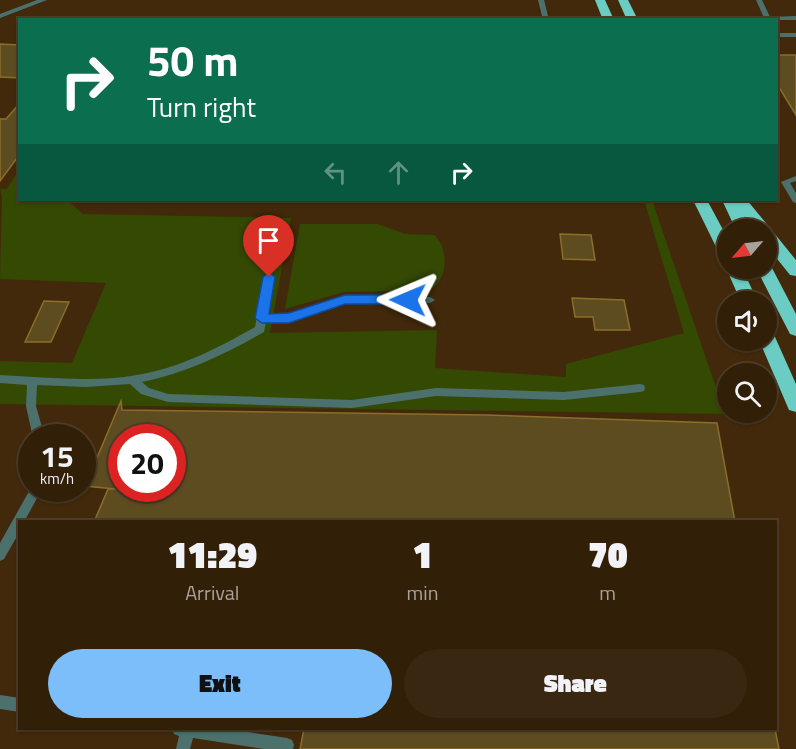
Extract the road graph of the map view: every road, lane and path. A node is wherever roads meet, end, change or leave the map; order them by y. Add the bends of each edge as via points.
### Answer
1 (43, 0) edge
2 (541, 0) edge
3 (600, 0) edge
4 (623, 0) edge
5 (759, 0) edge
6 (0, 16) edge
7 (546, 18) edge
8 (608, 18) edge
9 (632, 18) edge
10 (768, 18) edge
11 (796, 18) edge
12 (778, 19) edge
13 (778, 34) edge
14 (796, 35) edge
15 (796, 178) edge
16 (796, 200) edge
17 (701, 201) edge
18 (730, 201) edge
19 (741, 201) edge
20 (738, 219) edge
21 (755, 219) edge
22 (717, 233) edge
23 (777, 248) edge
24 (796, 271) edge
25 (269, 277) dead end
26 (770, 279) edge
27 (430, 300) dead end
28 (262, 318) junction
29 (796, 330) edge
30 (772, 351) edge
31 (0, 379) edge
32 (32, 380) junction
33 (132, 380) junction
34 (640, 388) dead end
35 (796, 405) edge
36 (36, 424) edge
37 (29, 502) edge
38 (19, 520) edge
39 (18, 522) edge
40 (0, 555) edge
41 (0, 702) edge
42 (18, 705) edge
43 (183, 730) edge
44 (287, 745) dead end
45 (183, 749) edge

1 - 6 street
2 - 7 lane
3 - 8 highway
4 - 9 highway
5 - 10 lane
11 - 12 lane
13 - 14 street
15 - 16 lane via 785,182
17 - 22 highway
18 - 20 highway
19 - 21 highway
23 - 24 highway
25 - 28 lane
26 - 29 highway
27 - 28 lane via 345,299 289,318
28 - 33 lane via 260,328 214,356
30 - 35 highway
31 - 32 lane
32 - 33 lane
32 - 36 lane via 31,406
33 - 34 lane via 145,392 168,398 352,404 436,392 564,396
37 - 38 lane
39 - 40 lane
41 - 42 lane
43 - 44 lane
43 - 45 lane

